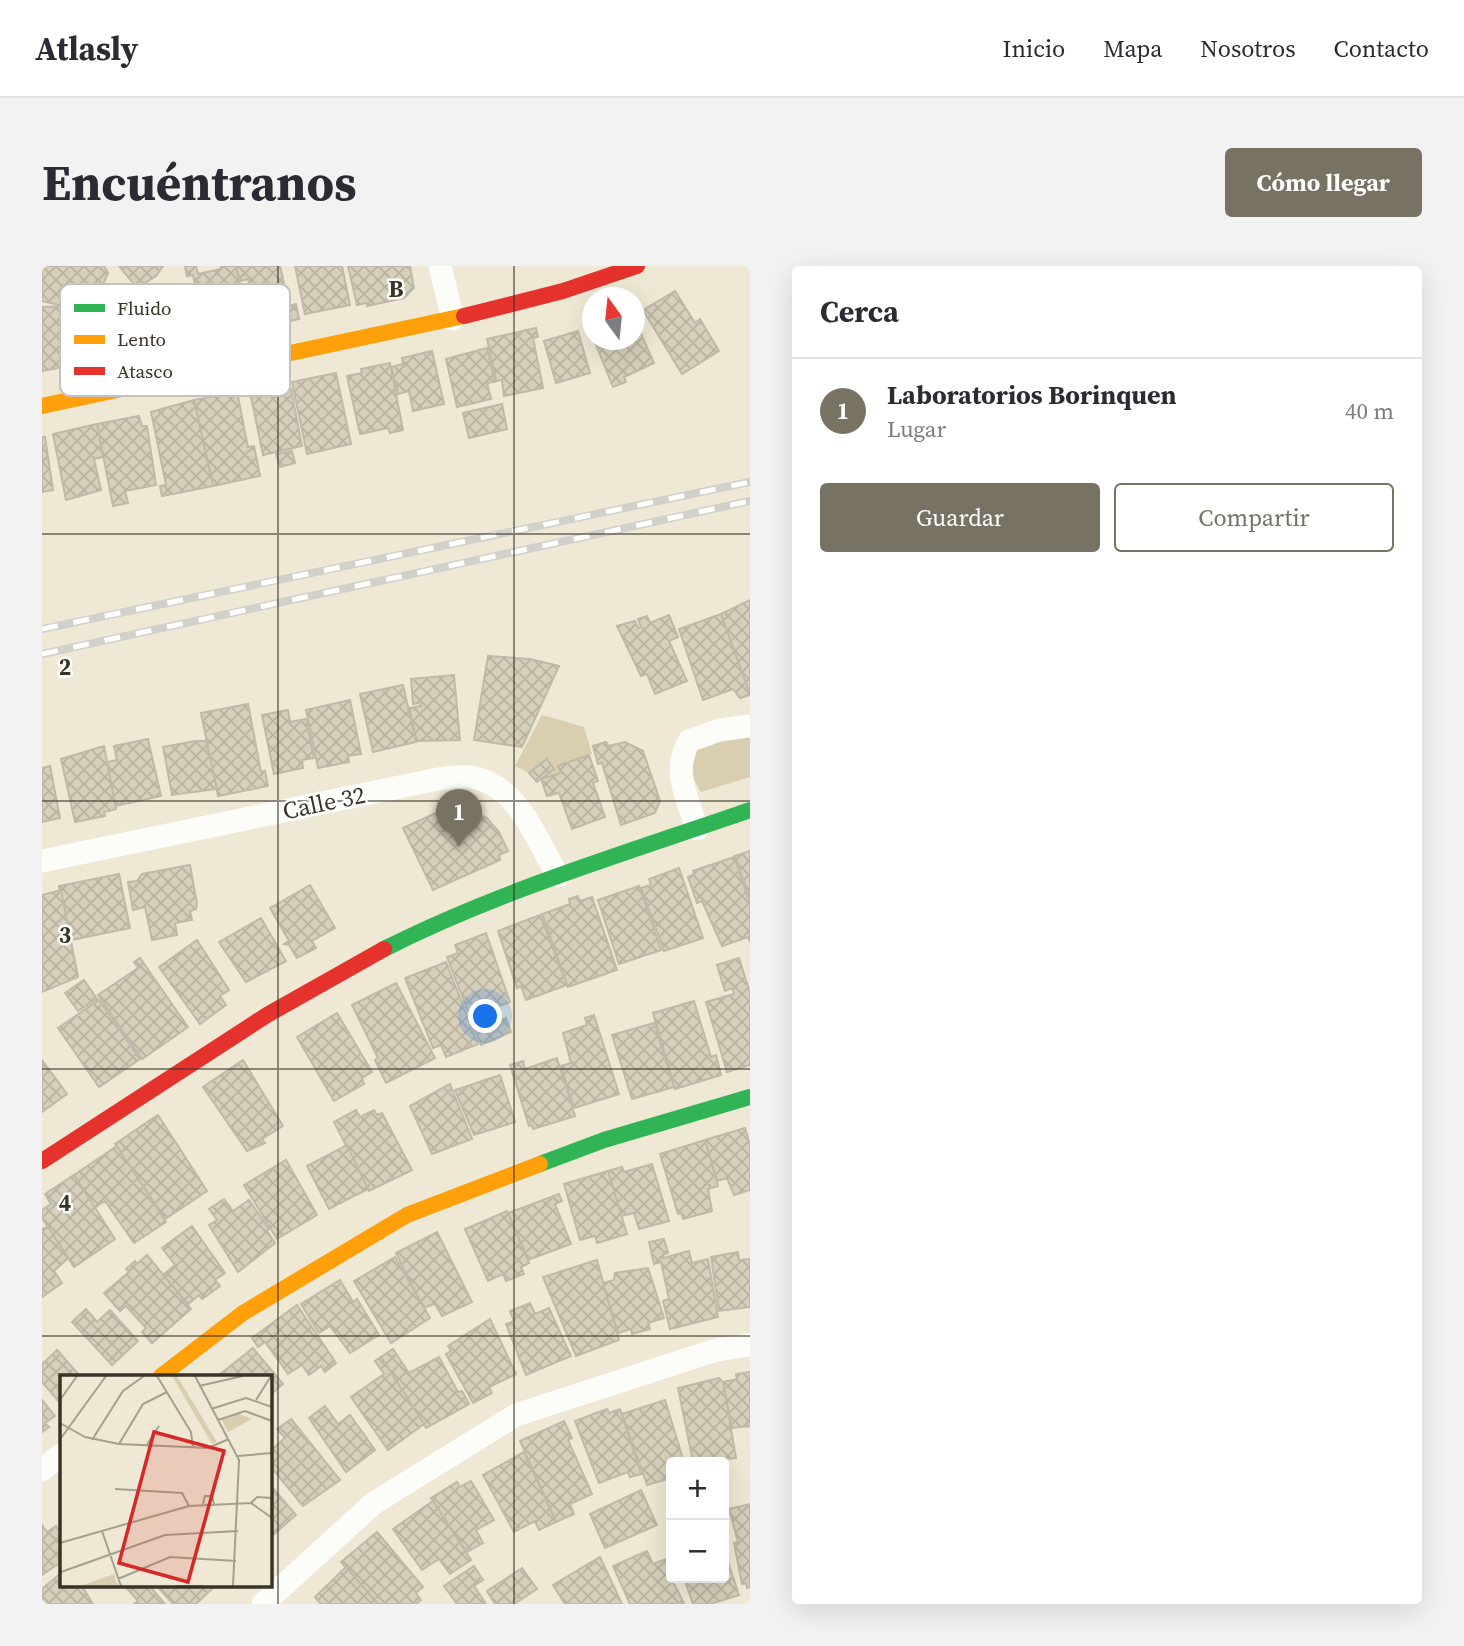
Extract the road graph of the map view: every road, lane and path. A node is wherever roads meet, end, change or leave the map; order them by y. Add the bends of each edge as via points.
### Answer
1 (440, 266) edge
2 (637, 266) edge
3 (453, 319) junction
4 (290, 354) edge
5 (93, 396) edge
6 (42, 407) edge
7 (750, 726) edge
8 (750, 810) edge
9 (697, 829) junction
10 (42, 861) edge
11 (558, 876) junction
12 (750, 1097) edge
13 (42, 1161) edge
14 (750, 1345) edge
15 (164, 1375) edge
16 (60, 1456) edge
17 (42, 1470) edge
18 (263, 1604) edge

1 - 3 street
2 - 3 street via 564,291
3 - 4 street
5 - 6 street
7 - 9 street via 719,730 689,741 680,757 681,779
8 - 9 street
9 - 11 street
10 - 11 street, Calle 32 via 438,779 469,777 496,785 516,802
11 - 13 street via 408,937 317,984
12 - 15 street via 604,1140 407,1215 243,1313
14 - 18 street via 716,1350 516,1415 374,1503
16 - 17 street

